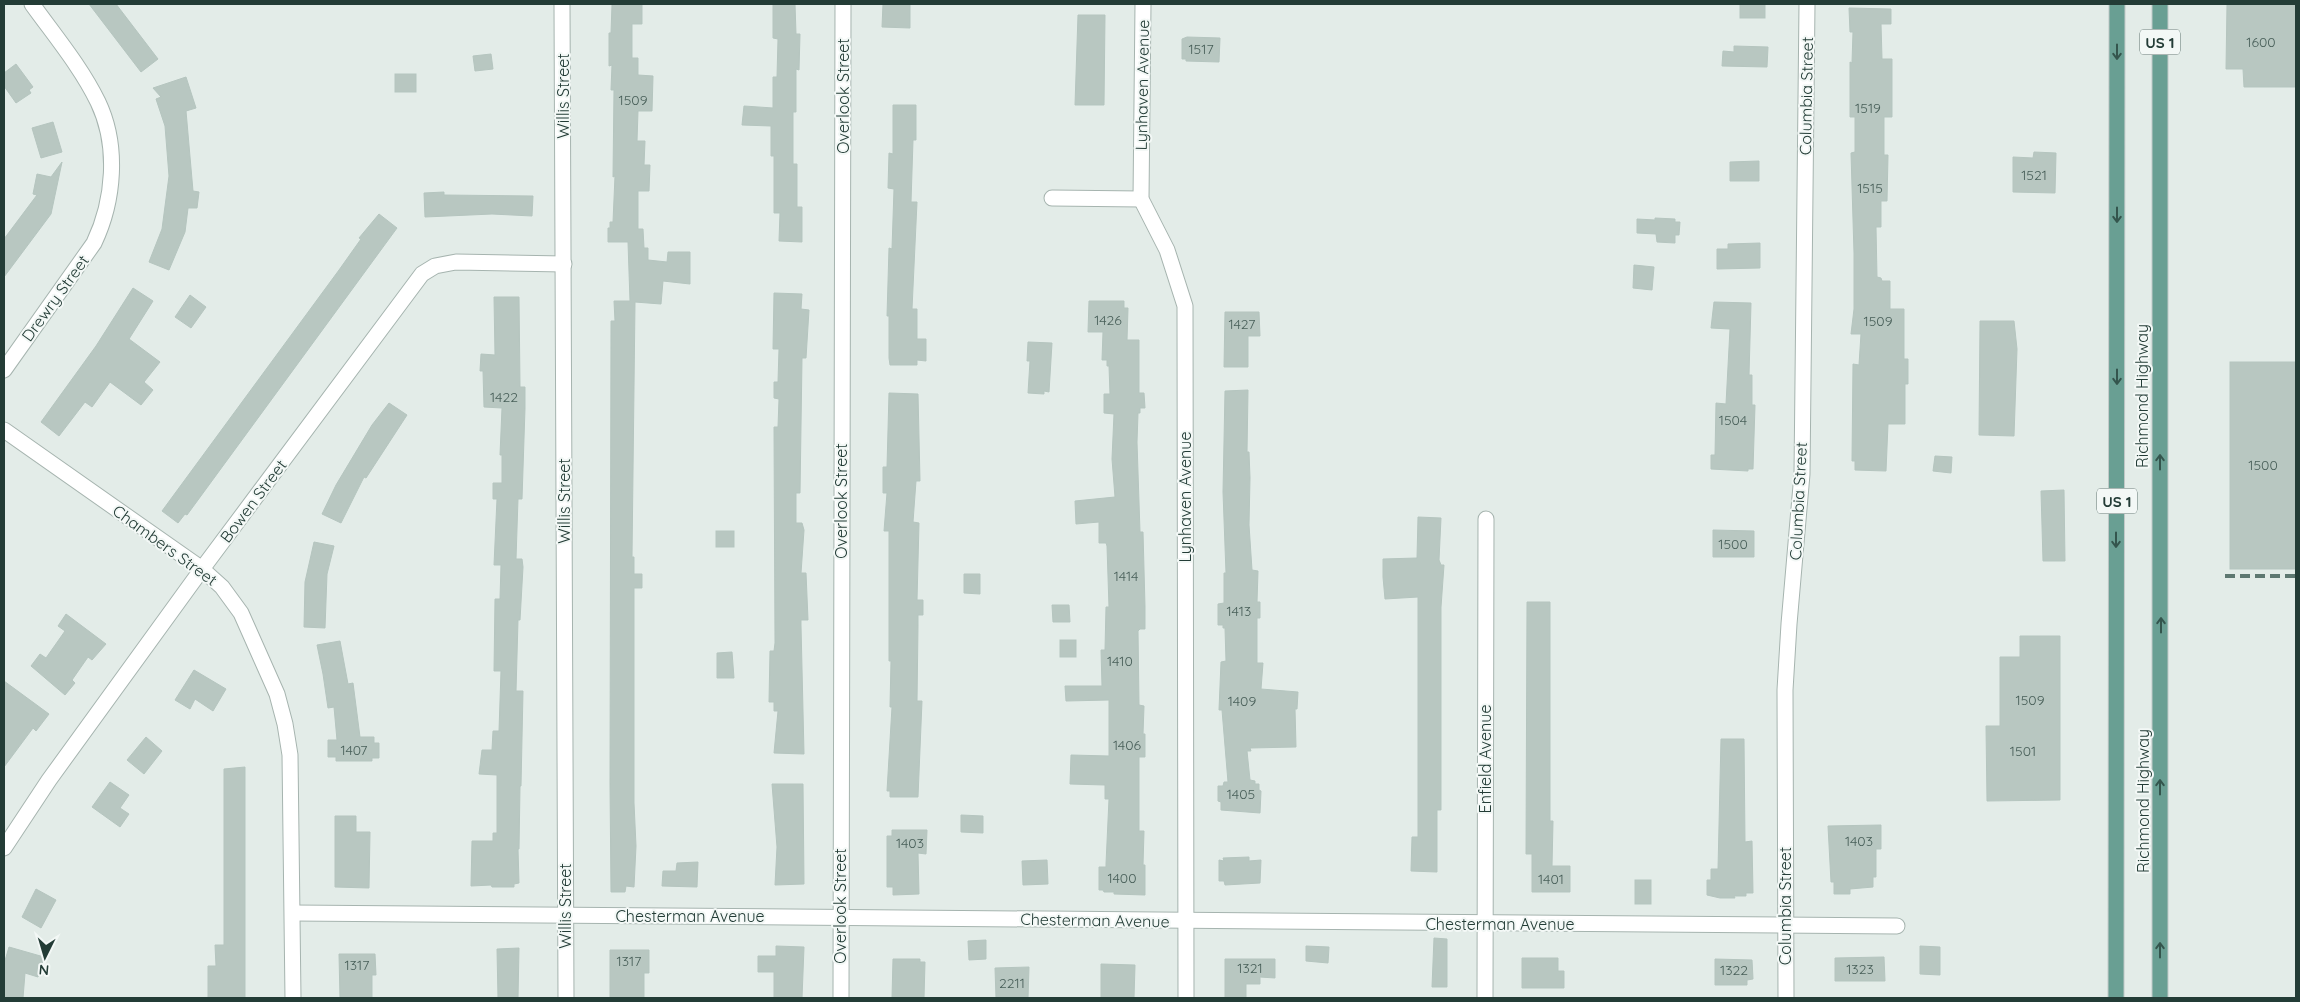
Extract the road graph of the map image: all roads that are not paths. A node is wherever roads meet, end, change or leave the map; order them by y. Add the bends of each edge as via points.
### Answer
1 (32, 4) edge
2 (562, 4) edge
3 (843, 4) edge
4 (1144, 4) edge
5 (1807, 4) edge
6 (2117, 4) edge
7 (2160, 4) edge
8 (1052, 198) dead end
9 (1141, 198) junction
10 (564, 264) junction
11 (4, 370) edge
12 (4, 430) edge
13 (1486, 520) dead end
14 (202, 569) junction
15 (4, 848) edge
16 (293, 913) junction
17 (564, 916) junction
18 (840, 917) junction
19 (1186, 921) junction
20 (1485, 924) junction
21 (1786, 926) junction
22 (1897, 926) dead end
23 (293, 998) edge
24 (566, 998) edge
25 (841, 998) edge
26 (1186, 998) edge
27 (1485, 998) edge
28 (1786, 998) edge
29 (2116, 998) edge
30 (2160, 998) edge

1 - 11 street, Drewry Street via 81,72 99,104 111,154 110,190 103,224 94,243
2 - 10 street, Willis Street
3 - 18 street, Overlook Street
4 - 9 street, Lynhaven Avenue
5 - 21 street, Columbia Street via 1802,474 1787,644
6 -> 29 main road, Richmond Highway / US 1
30 -> 7 main road, Richmond Highway / US 1
8 - 9 street
9 - 19 street, Lynhaven Avenue via 1167,250 1185,306
10 - 14 street, Bowen Street via 456,262 435,266 422,274
10 - 17 street, Willis Street
12 - 14 street, Chambers Street
13 - 20 street, Enfield Avenue
14 - 15 street, Bowen Street
14 - 16 street, Chambers Street via 222,587 241,613 277,694 286,724 290,755
16 - 17 street, Chesterman Avenue
16 - 23 street, Chambers Street
17 - 18 street, Chesterman Avenue
17 - 24 street, Willis Street
18 - 19 street, Chesterman Avenue
18 - 25 street, Overlook Street
19 - 20 street, Chesterman Avenue
19 - 26 street, Lynhaven Avenue
20 - 21 street, Chesterman Avenue
20 - 27 street, Enfield Avenue
21 - 22 street, Chesterman Avenue
21 - 28 street, Columbia Street

